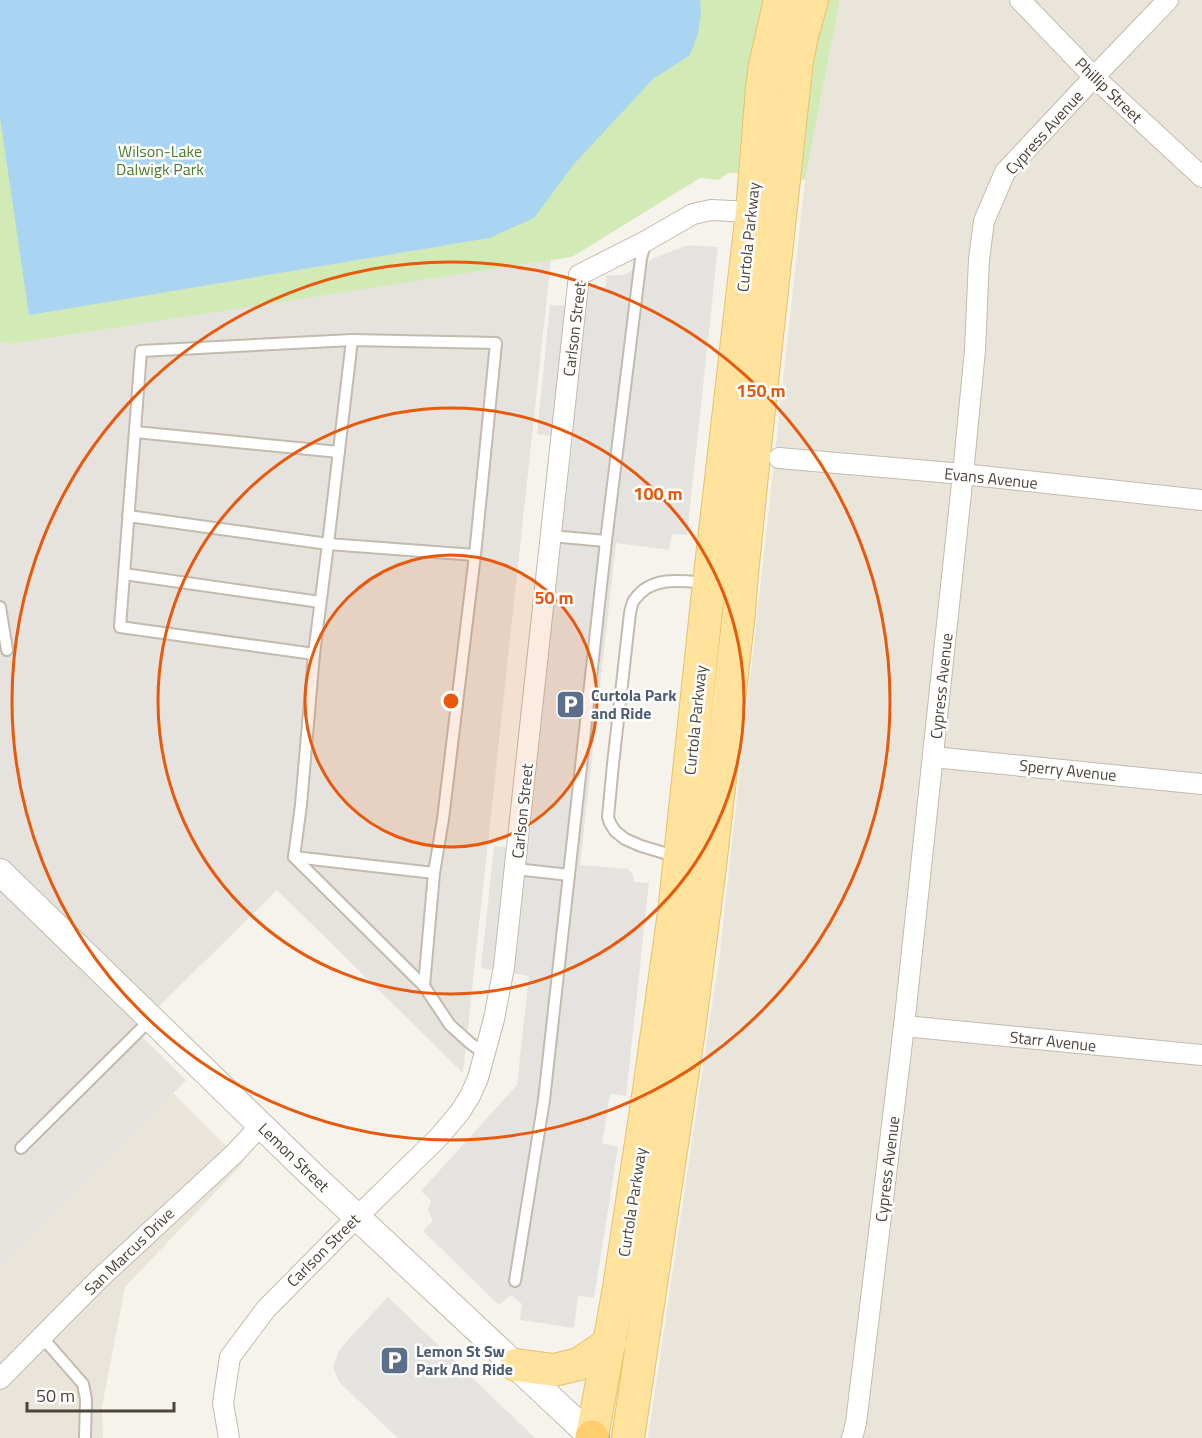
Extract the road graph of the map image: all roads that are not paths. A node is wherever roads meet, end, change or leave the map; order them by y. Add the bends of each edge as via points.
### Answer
1 (780, 0) edge
2 (812, 0) edge
3 (1020, 0) edge
4 (1168, 0) edge
5 (1094, 76) junction
6 (1202, 177) edge
7 (752, 212) junction
8 (646, 241) junction
9 (775, 273) junction
10 (351, 340) junction
11 (135, 432) junction
12 (339, 452) junction
13 (779, 458) dead end
14 (963, 474) junction
15 (1202, 500) edge
16 (128, 516) junction
17 (551, 536) junction
18 (606, 541) junction
19 (328, 544) junction
20 (475, 555) junction
21 (124, 574) junction
22 (725, 584) junction
23 (321, 602) junction
24 (0, 607) edge
25 (7, 650) dead end
26 (314, 654) junction
27 (933, 757) junction
28 (1202, 784) edge
29 (294, 857) junction
30 (695, 862) junction
31 (516, 869) junction
32 (0, 872) edge
33 (434, 873) junction
34 (569, 875) junction
35 (424, 986) junction
36 (151, 1019) junction
37 (904, 1026) junction
38 (485, 1054) junction
39 (1202, 1055) edge
40 (261, 1125) junction
41 (21, 1148) dead end
42 (357, 1216) junction
43 (515, 1281) dead end
44 (42, 1337) junction
45 (610, 1343) junction
46 (516, 1365) junction
47 (0, 1379) edge
48 (86, 1438) edge
49 (229, 1438) edge
50 (592, 1438) edge
51 (628, 1438) edge
52 (852, 1438) edge

1 - 7 main road, Curtola Parkway via 765,65
2 - 9 main road, Curtola Parkway via 797,60
3 - 5 street, Phillip Street
4 - 5 street, Cypress Avenue
5 - 6 street, Phillip Street
5 - 14 street, Cypress Avenue via 1005,172 984,221
7 - 8 street, Carlson Street via 711,210 693,214
7 - 9 main road via 762,225
7 - 22 main road, Curtola Parkway
8 - 17 street, Carlson Street via 579,275
8 - 18 lane
9 - 22 main road, Curtola Parkway
10 - 11 lane via 141,351
10 - 12 lane
10 - 20 lane via 496,343
11 - 12 lane
11 - 16 lane
12 - 19 lane
13 - 14 street, Evans Avenue
14 - 15 street, Evans Avenue
14 - 27 street, Cypress Avenue
16 - 19 lane
16 - 21 lane
17 - 18 lane
17 - 31 street, Carlson Street
18 - 34 lane
19 - 20 lane
19 - 23 lane
20 - 33 lane
21 - 23 lane
21 - 26 lane via 120,627
22 - 30 main road, Curtola Parkway via 739,613
22 - 30 lane via 662,581 634,600 628,626 608,817 615,831 625,839
23 - 26 lane
24 - 25 lane
26 - 29 lane
27 - 28 street, Sperry Avenue
27 - 37 street, Cypress Avenue
29 - 33 lane
29 - 35 lane
30 - 45 main road, Curtola Parkway via 650,1089
30 - 51 main road, Curtola Parkway via 686,1052
31 - 34 lane
31 - 38 street, Carlson Street via 504,967
32 - 36 street, Lemon Street
33 - 35 lane
34 - 43 lane via 544,1100
35 - 38 lane via 450,1025
36 - 40 street, Lemon Street
36 - 41 lane
37 - 39 street, Starr Avenue
37 - 52 street, Cypress Avenue
38 - 42 street, Carlson Street via 478,1078 460,1112
40 - 42 street, Lemon Street
40 - 44 street, San Marcus Drive
42 - 46 street, Lemon Street
42 - 49 street, Carlson Street via 266,1309 230,1357 223,1403
44 - 47 street, San Marcus Drive
44 - 48 lane via 83,1384
45 - 46 main road via 579,1364 554,1370
45 - 50 main road, Curtola Parkway
46 - 50 street, Lemon Street

